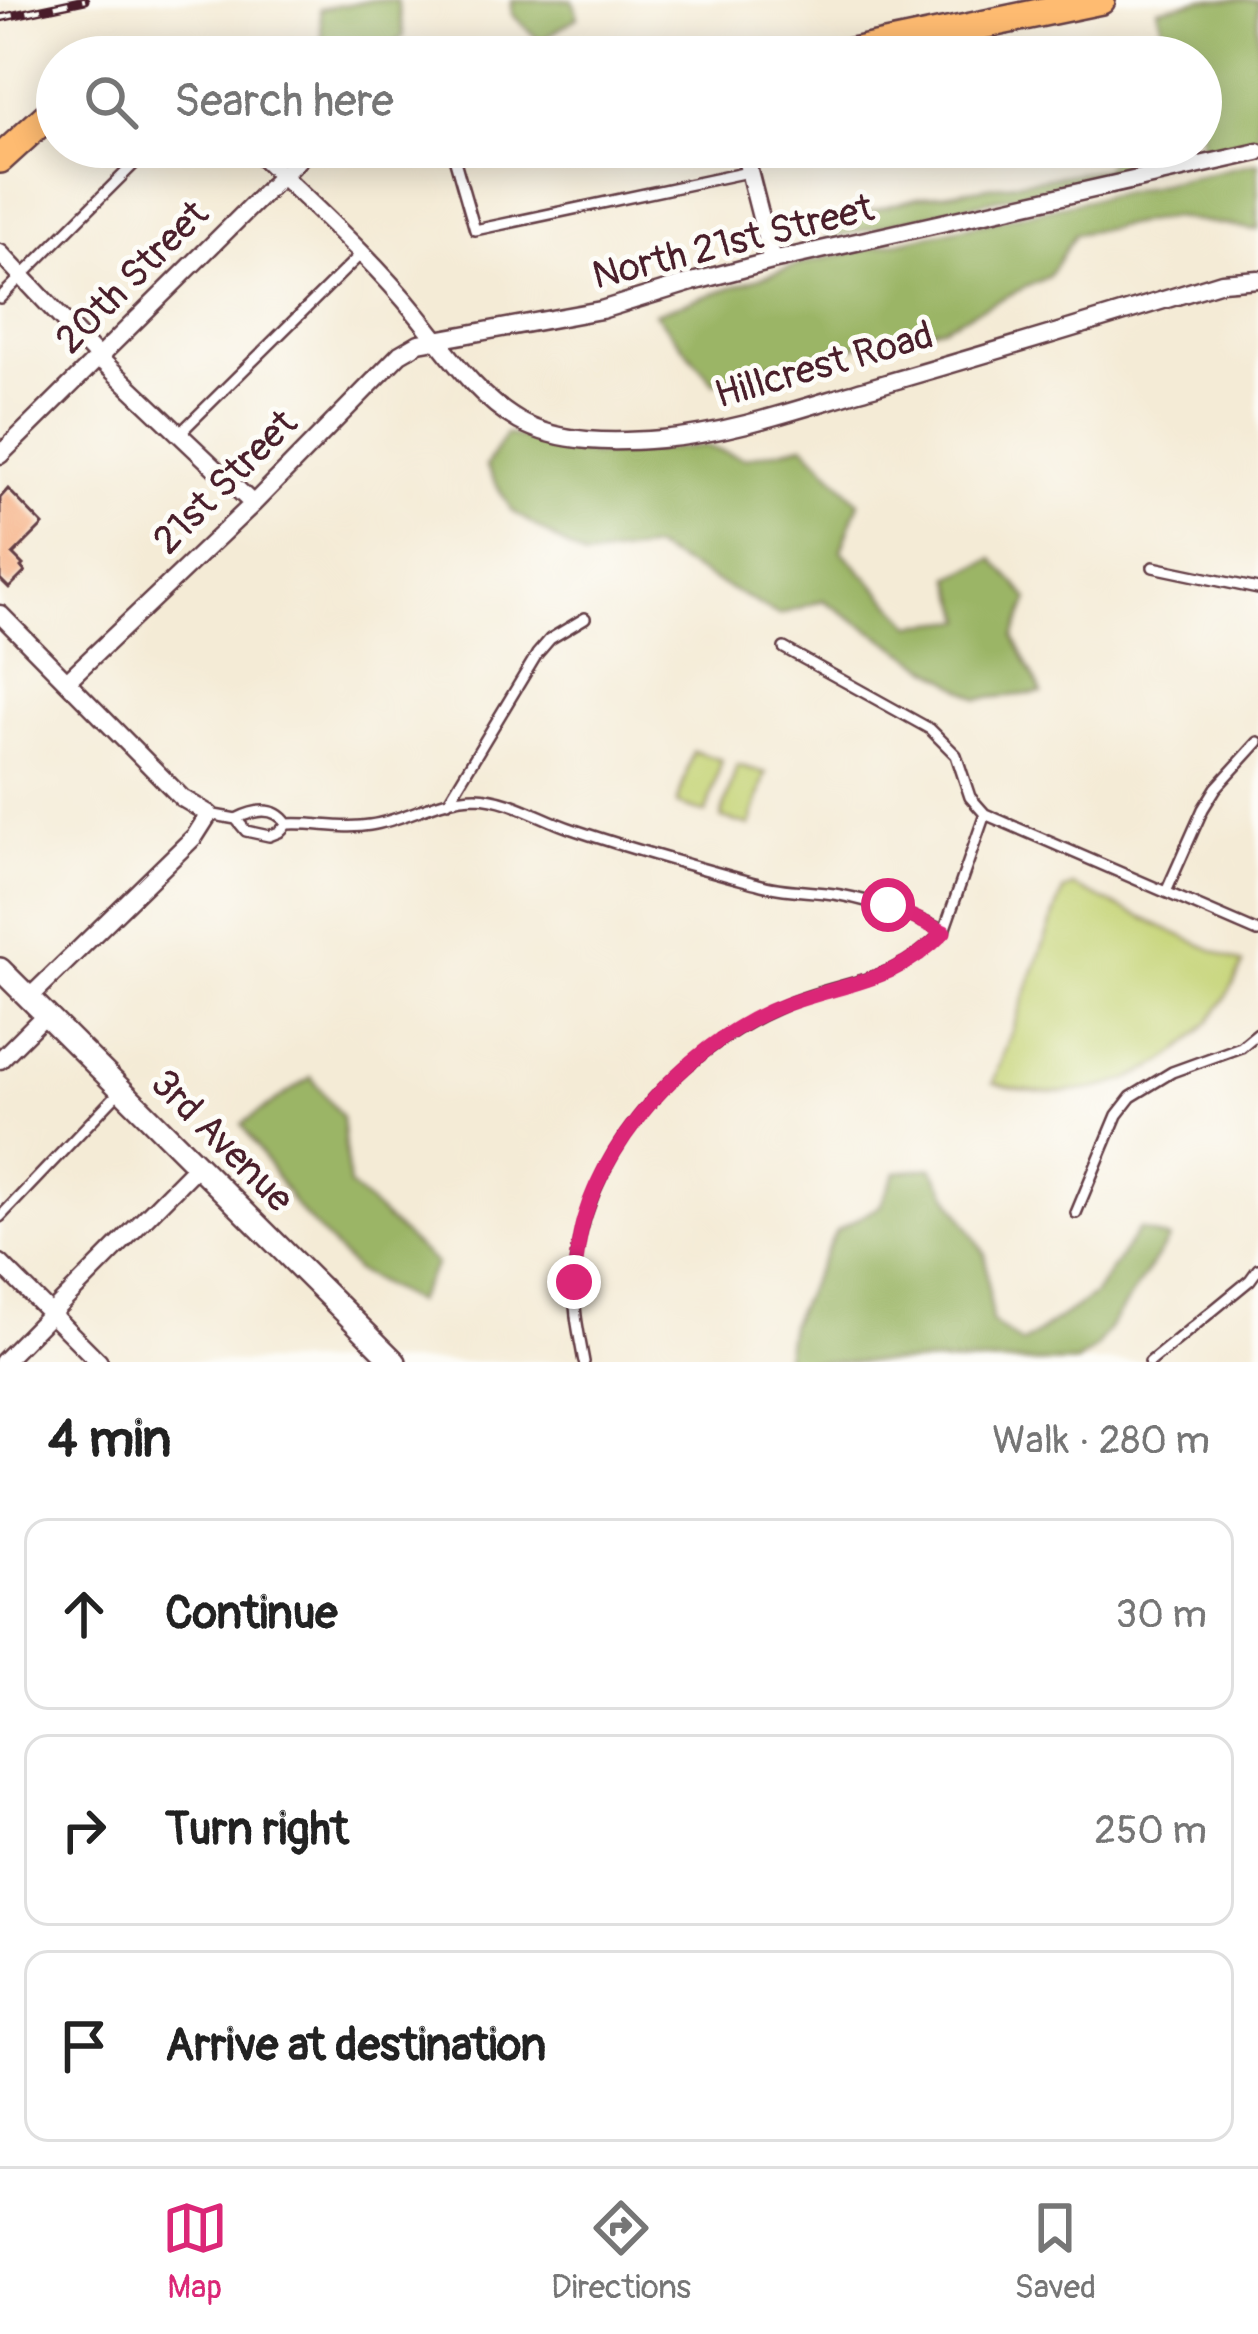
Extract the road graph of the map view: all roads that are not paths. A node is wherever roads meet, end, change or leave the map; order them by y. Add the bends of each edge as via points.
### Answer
1 (1101, 0) edge
2 (1003, 10) edge
3 (906, 36) edge
4 (36, 126) edge
5 (1258, 152) edge
6 (0, 159) edge
7 (1222, 160) edge
8 (131, 168) edge
9 (274, 168) edge
10 (288, 168) edge
11 (457, 168) edge
12 (747, 168) edge
13 (1187, 168) edge
14 (748, 172) junction
15 (281, 175) junction
16 (0, 253) edge
17 (361, 254) junction
18 (772, 262) junction
19 (22, 276) junction
20 (1258, 279) edge
21 (0, 298) edge
22 (434, 339) junction
23 (98, 357) junction
24 (179, 434) junction
25 (0, 455) edge
26 (253, 504) junction
27 (1154, 568) dead end
28 (1258, 589) edge
29 (0, 614) edge
30 (585, 618) dead end
31 (784, 648) dead end
32 (67, 681) junction
33 (1258, 742) edge
34 (448, 802) junction
35 (209, 814) junction
36 (985, 814) junction
37 (236, 819) junction
38 (287, 824) junction
39 (1166, 892) junction
40 (944, 932) junction
41 (1258, 932) edge
42 (0, 970) edge
43 (37, 1007) junction
44 (1258, 1033) edge
45 (0, 1060) edge
46 (121, 1090) junction
47 (197, 1166) junction
48 (1076, 1213) dead end
49 (0, 1217) edge
50 (0, 1263) edge
51 (1258, 1268) edge
52 (50, 1314) junction
53 (2, 1362) edge
54 (99, 1362) edge
55 (394, 1362) edge
56 (584, 1362) edge
57 (1150, 1362) edge

1 - 2 main road
2 - 3 main road
4 - 6 main road
5 - 7 street, North 21st Street
8 - 19 lane
9 - 15 street, Hillcrest Road
10 - 15 street, 20th Street
11 - 14 lane via 475,230
12 - 14 street
13 - 18 street, North 21st Street
14 - 18 street
15 - 17 street, Hillcrest Road
15 - 23 street, 20th Street
16 - 19 street
17 - 22 street, Hillcrest Road
17 - 24 lane
18 - 22 street, North 21st Street via 602,310
19 - 21 lane
19 - 23 street
20 - 22 street, Hillcrest Road via 1222,282 805,406 663,439 549,434 475,385
22 - 26 street, 21st Street via 400,354
23 - 24 street
23 - 25 street, 20th Street
24 - 26 street
26 - 32 street, 21st Street
27 - 28 lane
29 - 32 street
30 - 34 lane via 537,654
31 - 36 lane via 930,729 956,755
32 - 35 street via 182,797
33 - 39 lane via 1203,809
34 - 38 lane via 370,825
34 - 40 lane via 491,800 765,886 888,905
35 - 37 lane
35 - 43 street
36 - 39 lane
36 - 40 lane
37 - 38 lane via 264,811
37 - 38 lane via 246,831 269,836
39 - 41 lane
40 - 56 lane via 884,975 782,1005 735,1030 662,1090 611,1157 584,1218 574,1282
42 - 43 street, 3rd Avenue
43 - 45 street
43 - 46 street, 3rd Avenue
44 - 48 lane via 1131,1096
46 - 47 street, 3rd Avenue
46 - 49 lane
47 - 52 street
47 - 55 street, 3rd Avenue
50 - 52 street
51 - 57 lane
52 - 53 street
52 - 54 street

